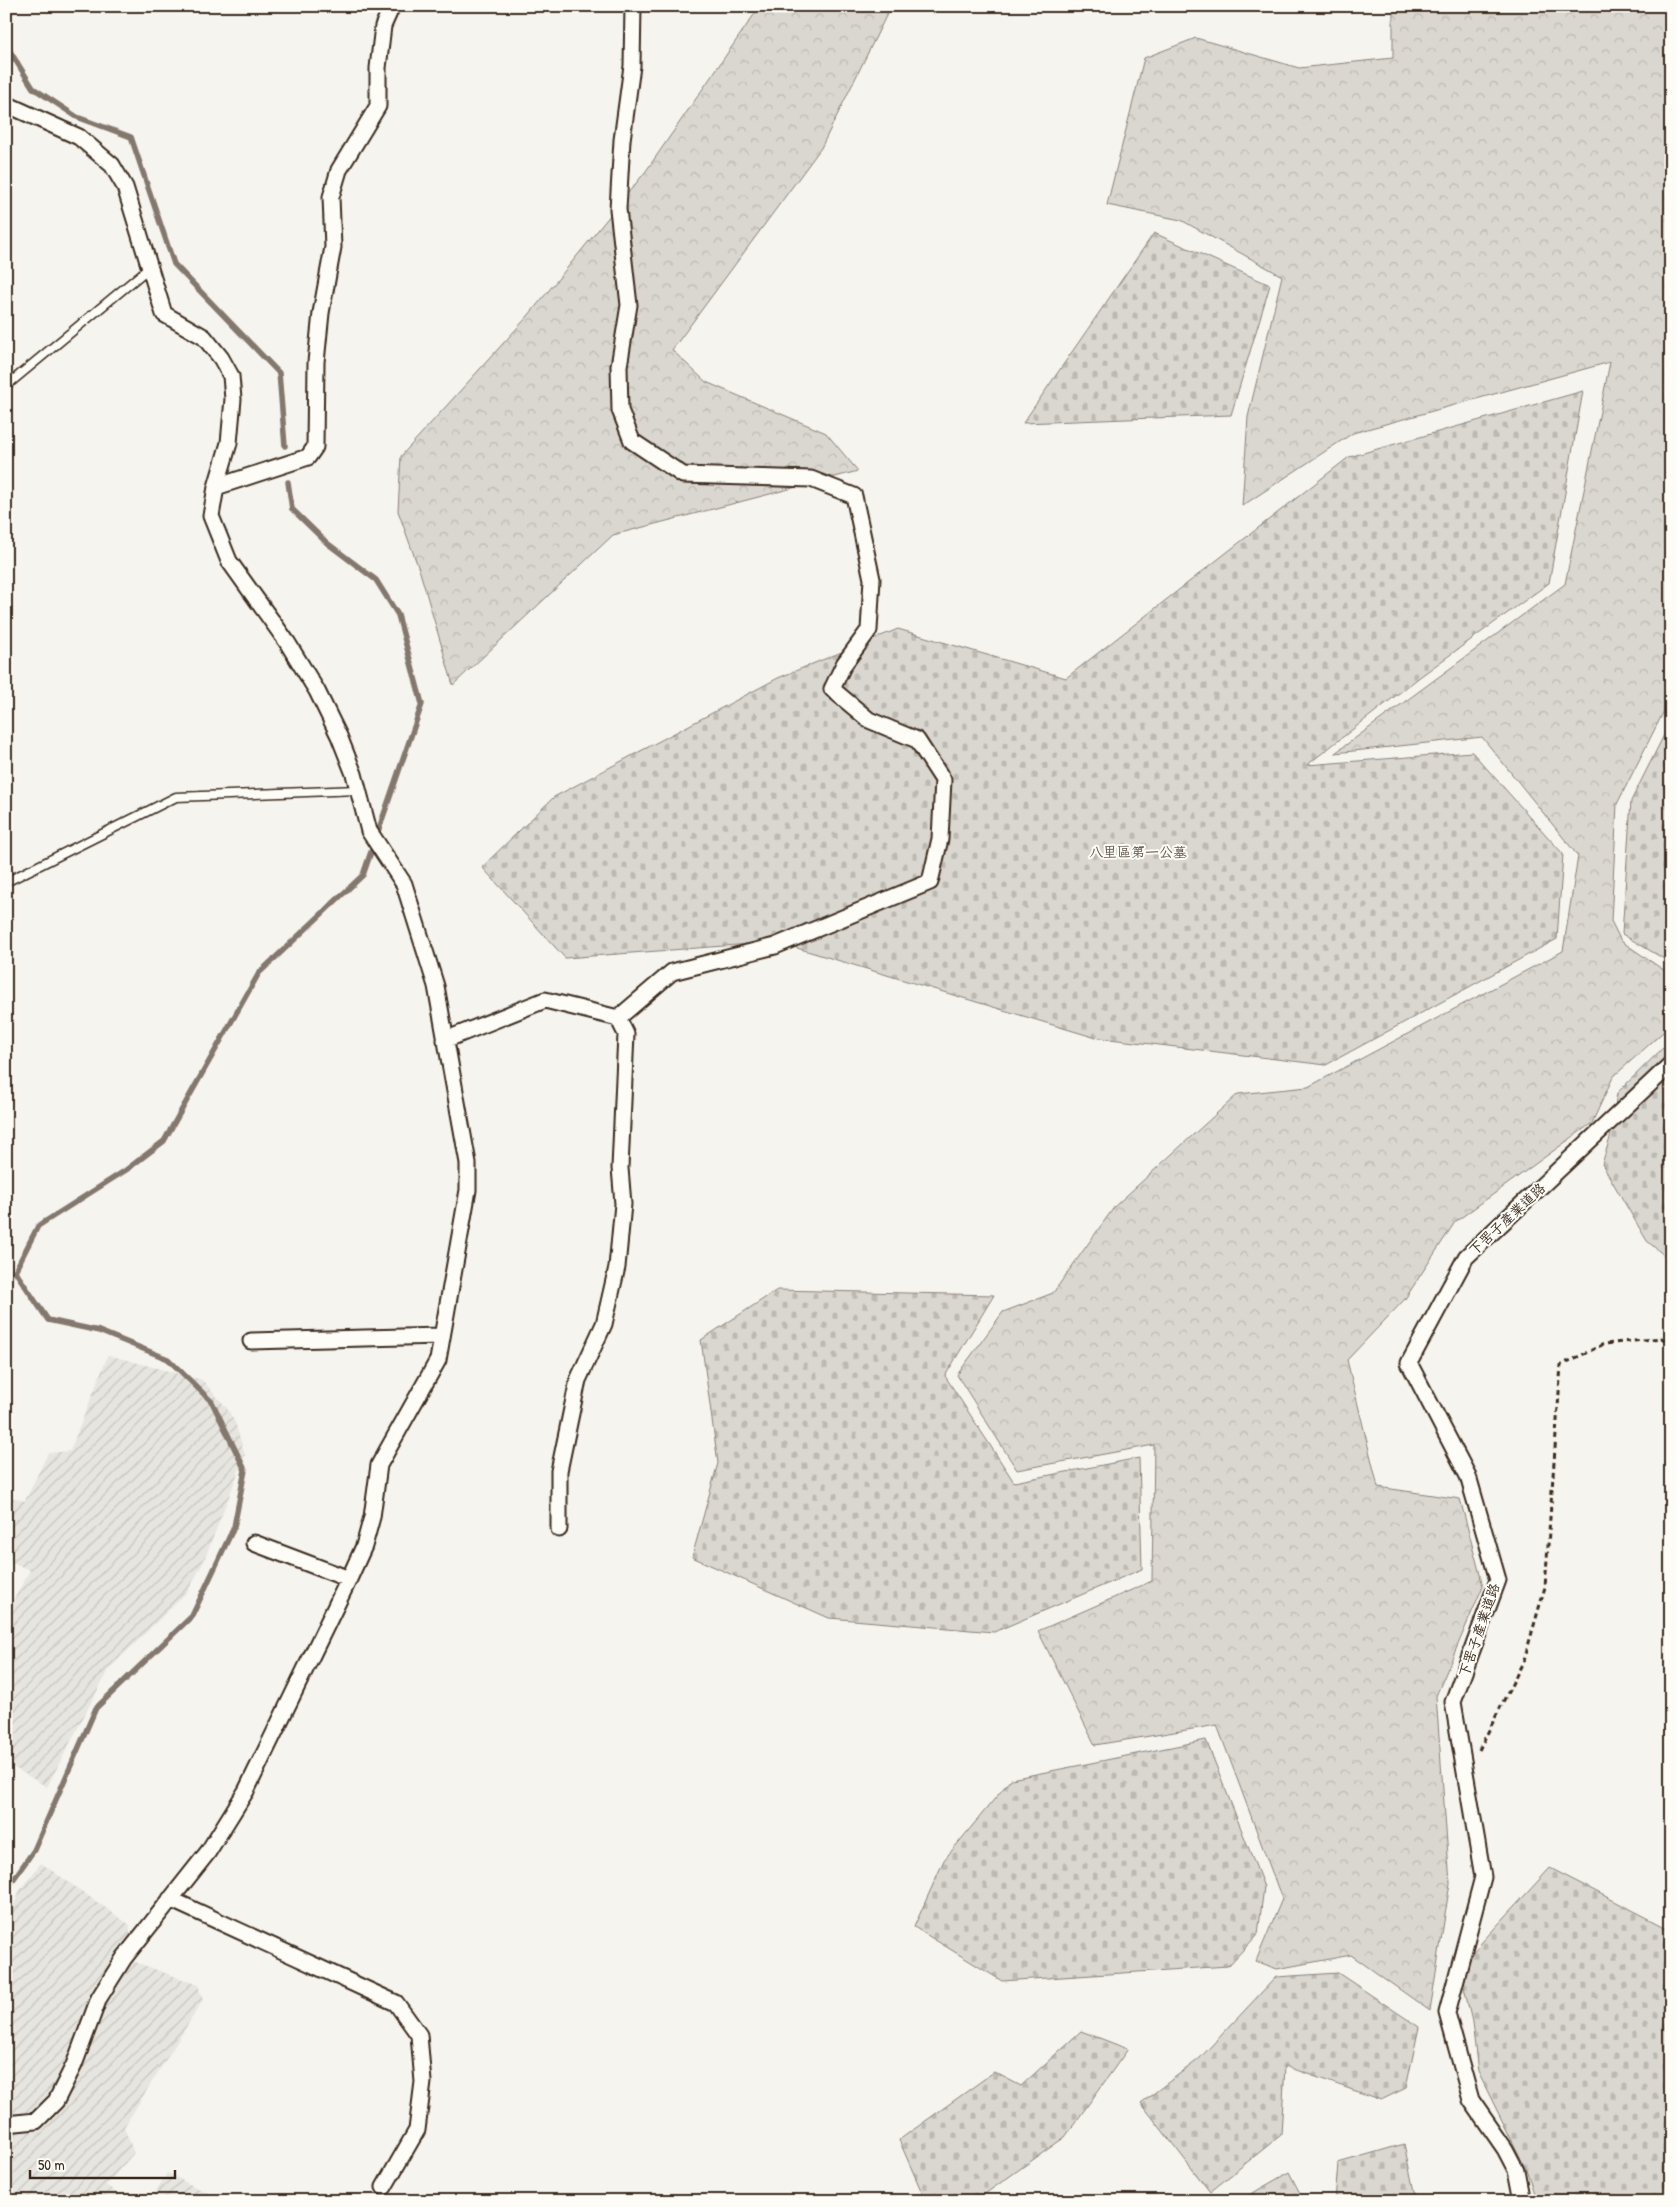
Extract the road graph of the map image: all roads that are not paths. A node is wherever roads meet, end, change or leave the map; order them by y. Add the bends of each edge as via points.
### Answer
1 (392, 6) edge
2 (633, 6) edge
3 (6, 104) edge
4 (150, 267) junction
5 (6, 386) edge
6 (216, 488) junction
7 (358, 790) junction
8 (6, 882) edge
9 (618, 1018) junction
10 (445, 1040) junction
11 (1671, 1064) edge
12 (442, 1336) junction
13 (251, 1341) dead end
14 (559, 1530) dead end
15 (254, 1543) dead end
16 (349, 1579) junction
17 (170, 1899) junction
18 (6, 2124) edge
19 (384, 2187) dead end
20 (1522, 2201) edge

1 - 6 street via 383,26 378,106 339,170 331,197 333,248 316,362 315,447 308,457
2 - 9 street via 632,66 622,140 618,209 629,305 618,366 623,418 632,440 684,475 811,479 854,496 872,579 869,630 844,664 832,689 869,720 916,740 943,780 940,839 930,882 775,946 672,972
3 - 4 street via 79,137 112,165 125,187
4 - 5 lane
4 - 6 street via 164,314 204,338 231,376 233,399 229,444
6 - 7 street via 211,516 228,561 287,642 317,691 339,736
7 - 8 lane via 176,797
7 - 10 street via 368,831 404,884 436,986
9 - 10 street via 545,1000
9 - 14 street via 626,1034 620,1168 623,1204 617,1267 604,1324 578,1380 559,1471
10 - 12 street via 468,1163 468,1190
11 - 20 street, 下罟子產業道路 via 1466,1257 1409,1363 1468,1476 1498,1580 1453,1702 1483,1877 1447,2013 1471,2100 1516,2170
12 - 13 street
12 - 16 street via 438,1360 379,1465 372,1517
15 - 16 street
16 - 17 street via 246,1791 208,1852
17 - 18 street via 124,1958 99,1998 74,2065 56,2101 36,2121
17 - 19 street via 396,2003 418,2035 423,2082 417,2130

